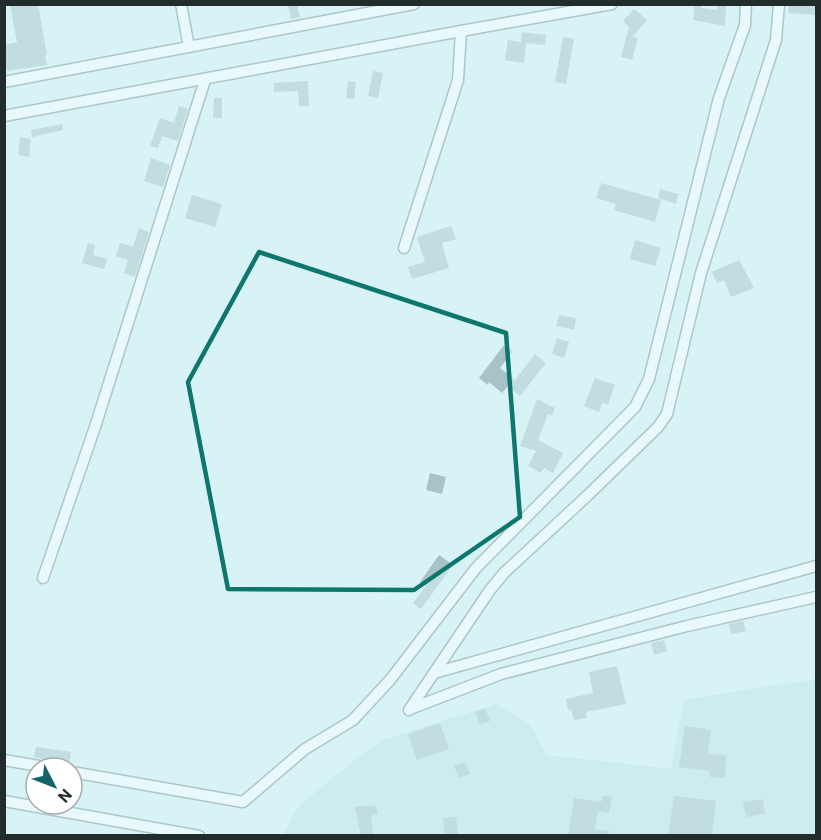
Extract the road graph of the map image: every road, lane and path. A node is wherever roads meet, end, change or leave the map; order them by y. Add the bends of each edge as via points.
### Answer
1 (181, 4) edge
2 (414, 4) edge
3 (612, 4) edge
4 (746, 4) edge
5 (779, 4) edge
6 (462, 31) junction
7 (189, 47) junction
8 (205, 80) junction
9 (4, 82) edge
10 (4, 116) edge
11 (404, 248) dead end
12 (816, 566) edge
13 (43, 578) dead end
14 (816, 597) edge
15 (434, 673) junction
16 (4, 760) edge
17 (24, 763) edge
18 (84, 774) edge
19 (4, 801) edge
20 (199, 836) edge

1 - 7 street
2 - 7 street
3 - 6 street
4 - 18 street via 745,26 719,99 649,379 635,407 476,568 390,681 353,720 305,749 243,802
5 - 15 street via 776,40 701,273 667,414 595,489 504,573
6 - 8 street
6 - 11 street via 458,80
7 - 9 street
8 - 10 street
8 - 13 street
12 - 15 street
14 - 15 street via 501,674 409,710
16 - 17 street
19 - 20 street

